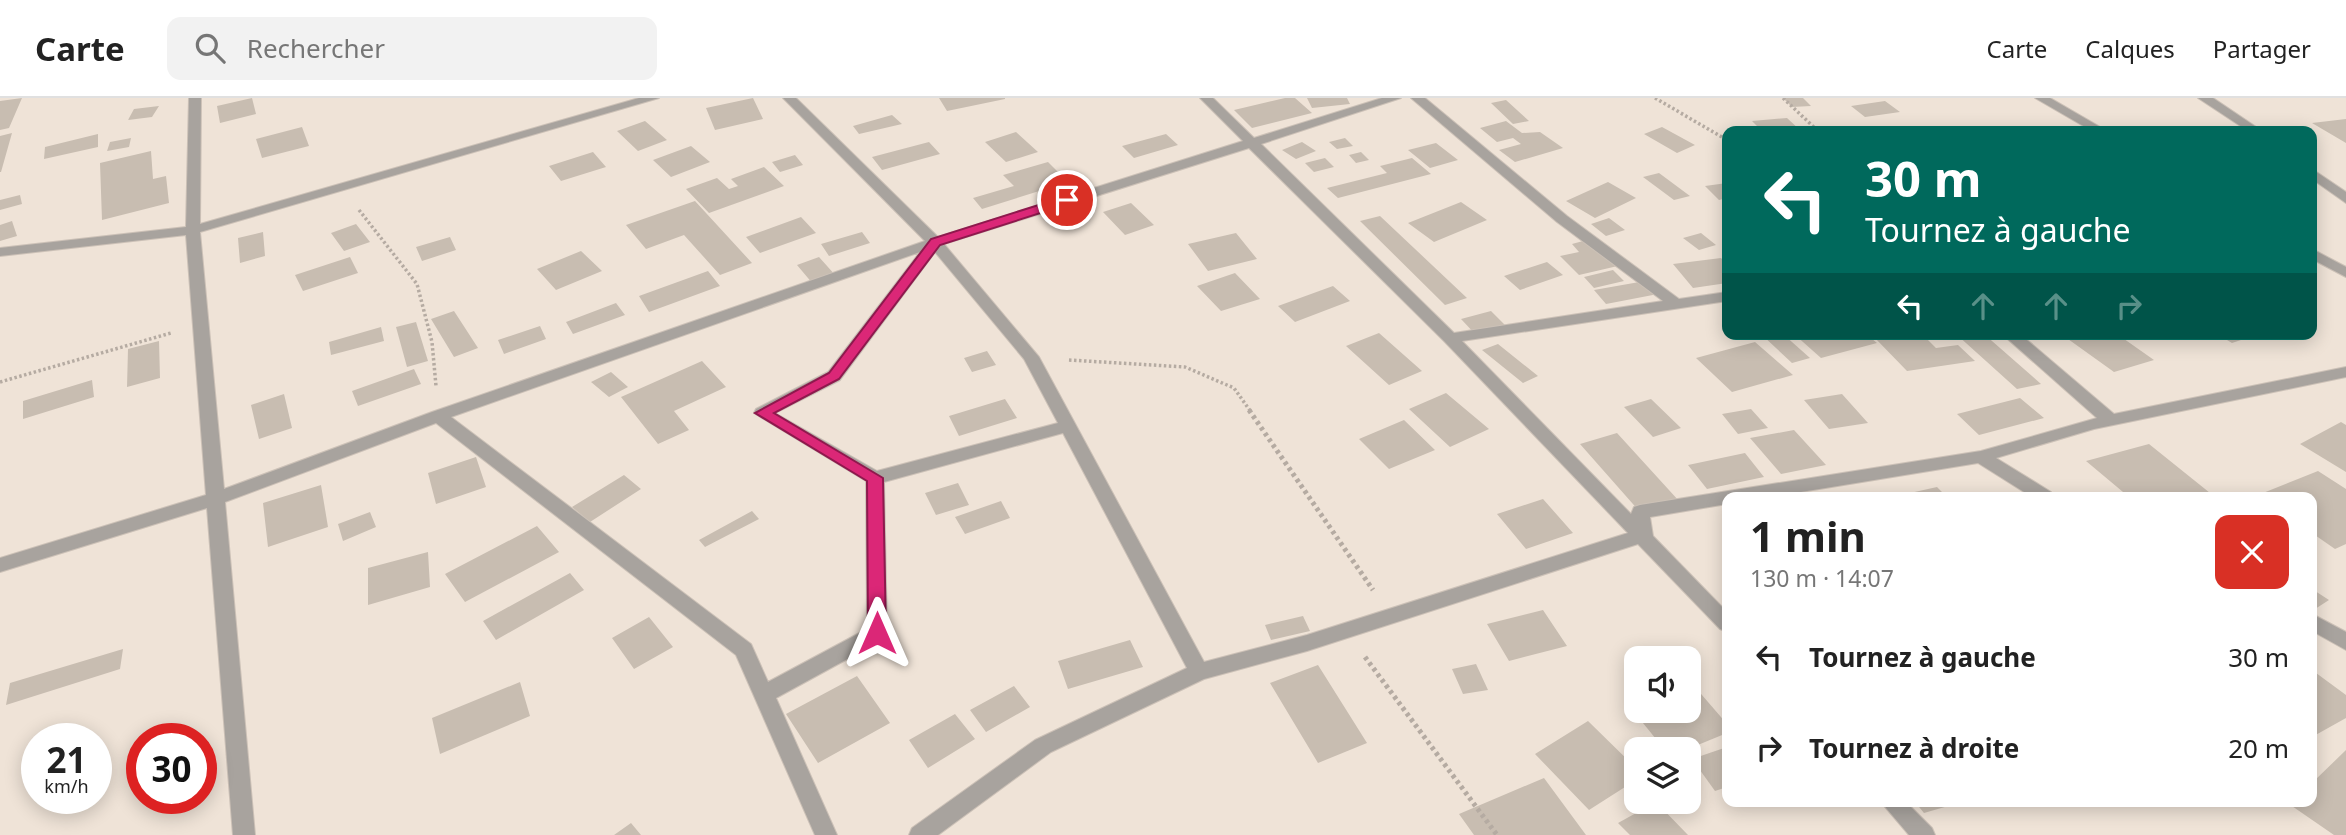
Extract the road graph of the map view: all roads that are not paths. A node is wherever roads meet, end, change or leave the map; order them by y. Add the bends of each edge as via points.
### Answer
1 (195, 98) edge
2 (653, 98) edge
3 (789, 98) edge
4 (1206, 98) edge
5 (1395, 98) edge
6 (1417, 98) edge
7 (2041, 98) edge
8 (2204, 98) edge
9 (2092, 126) edge
10 (2248, 126) edge
11 (1252, 141) junction
12 (2317, 177) edge
13 (2346, 199) edge
14 (193, 230) junction
15 (935, 242) junction
16 (0, 252) edge
17 (2317, 256) edge
18 (2346, 274) edge
19 (1722, 297) edge
20 (1678, 305) junction
21 (1450, 338) junction
22 (2017, 340) edge
23 (2346, 372) edge
24 (438, 416) junction
25 (2110, 420) junction
26 (1068, 426) junction
27 (1981, 457) junction
28 (875, 478) junction
29 (1760, 492) edge
30 (2037, 492) edge
31 (218, 498) junction
32 (1722, 498) edge
33 (1644, 535) junction
34 (0, 565) edge
35 (1722, 619) edge
36 (2317, 625) edge
37 (2346, 642) edge
38 (1199, 671) junction
39 (763, 695) junction
40 (1897, 807) edge
41 (244, 835) edge
42 (826, 835) edge
43 (920, 835) edge
44 (1923, 835) edge

1 - 14 street
2 - 14 street
3 - 15 street
4 - 11 street
5 - 11 street
6 - 20 street via 1562,219
7 - 9 street
8 - 10 street
11 - 15 street
11 - 21 street
12 - 13 street
14 - 16 street
14 - 31 street
15 - 24 street
15 - 26 street via 1031,357
15 - 28 street via 834,376 762,413
17 - 18 street
19 - 20 street
20 - 21 street
21 - 33 street
22 - 25 street
23 - 25 street
24 - 31 street
24 - 39 street via 744,650
25 - 27 street
26 - 28 street
26 - 38 street
27 - 29 street
27 - 30 street
28 - 39 street via 877,633
31 - 34 street
31 - 41 street
32 - 33 street via 1640,512
33 - 35 street
33 - 38 street via 1392,617
36 - 37 street
38 - 43 street via 1043,746
39 - 42 street
40 - 44 street

